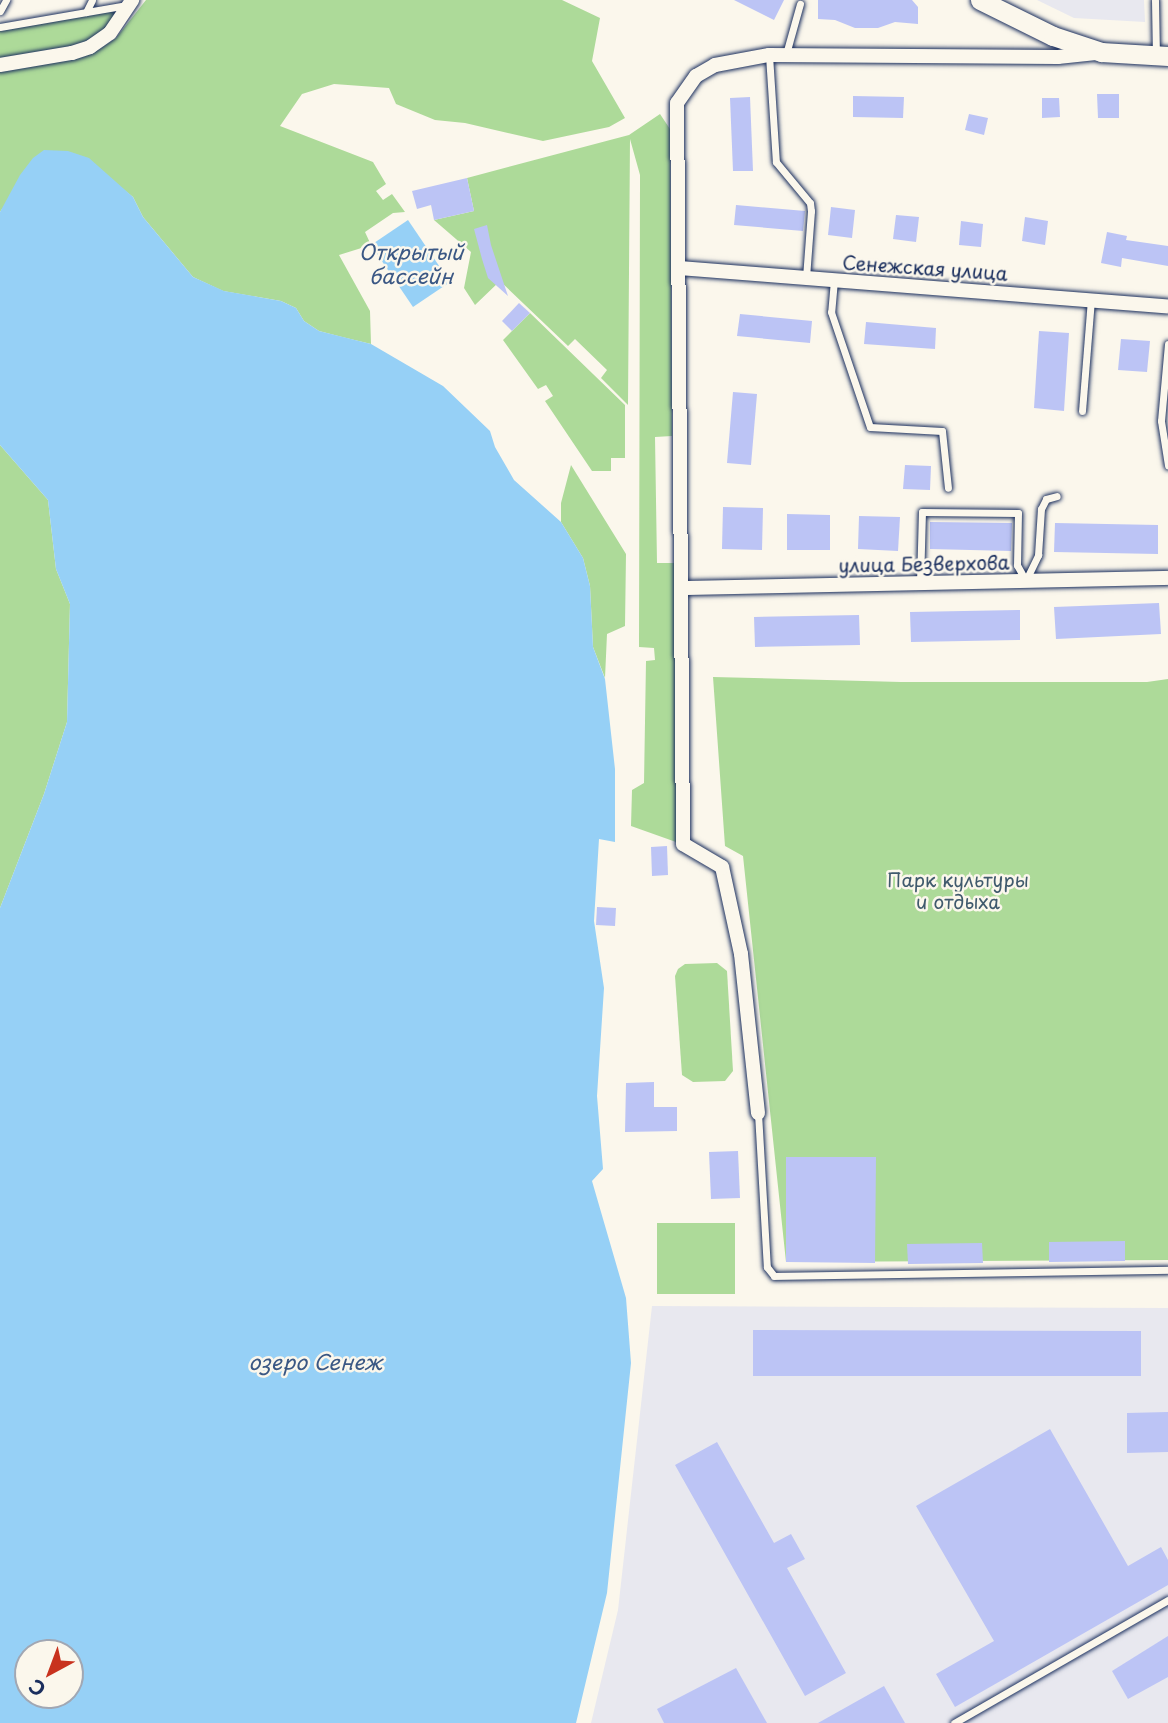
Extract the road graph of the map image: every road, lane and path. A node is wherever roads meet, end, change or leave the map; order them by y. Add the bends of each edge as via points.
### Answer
1 (6, 0) edge
2 (92, 0) edge
3 (979, 0) edge
4 (1155, 0) edge
5 (130, 2) edge
6 (800, 4) dead end
7 (0, 11) edge
8 (86, 12) junction
9 (0, 27) edge
10 (1101, 52) junction
11 (786, 54) junction
12 (769, 55) junction
13 (1162, 56) edge
14 (0, 65) edge
15 (680, 268) junction
16 (806, 278) junction
17 (834, 280) junction
18 (1091, 300) junction
19 (1168, 306) edge
20 (1168, 344) edge
21 (1082, 411) dead end
22 (1168, 465) edge
23 (948, 488) dead end
24 (1057, 496) dead end
25 (1168, 578) edge
26 (1026, 581) junction
27 (920, 583) junction
28 (682, 588) junction
29 (758, 1114) joint
30 (1168, 1270) edge
31 (1168, 1600) edge
32 (954, 1723) edge

1 - 7 lane
2 - 8 lane
3 - 10 street via 1053,36
4 - 13 lane
5 - 8 lane
5 - 14 street via 110,33 90,47
6 - 11 lane
8 - 9 lane
10 - 11 street via 1058,57
10 - 13 street
11 - 12 street
12 - 15 street via 715,65 696,76 677,103
12 - 16 lane via 776,162 810,203
15 - 16 street, Сенежская улица
15 - 28 street
16 - 17 street, Сенежская улица
17 - 18 street, Сенежская улица
17 - 23 lane via 831,312 870,427 942,431
18 - 19 street, Сенежская улица
18 - 21 lane
20 - 22 lane via 1161,421
24 - 26 lane via 1046,499 1041,509 1038,555
25 - 26 street, улица Безверхова
26 - 27 street, улица Безверхова
26 - 27 lane via 1017,565 1018,513 922,512
27 - 28 street, улица Безверхова
28 - 29 street via 683,844 722,867 741,954
29 - 30 lane via 767,1268 774,1276
31 - 32 lane

